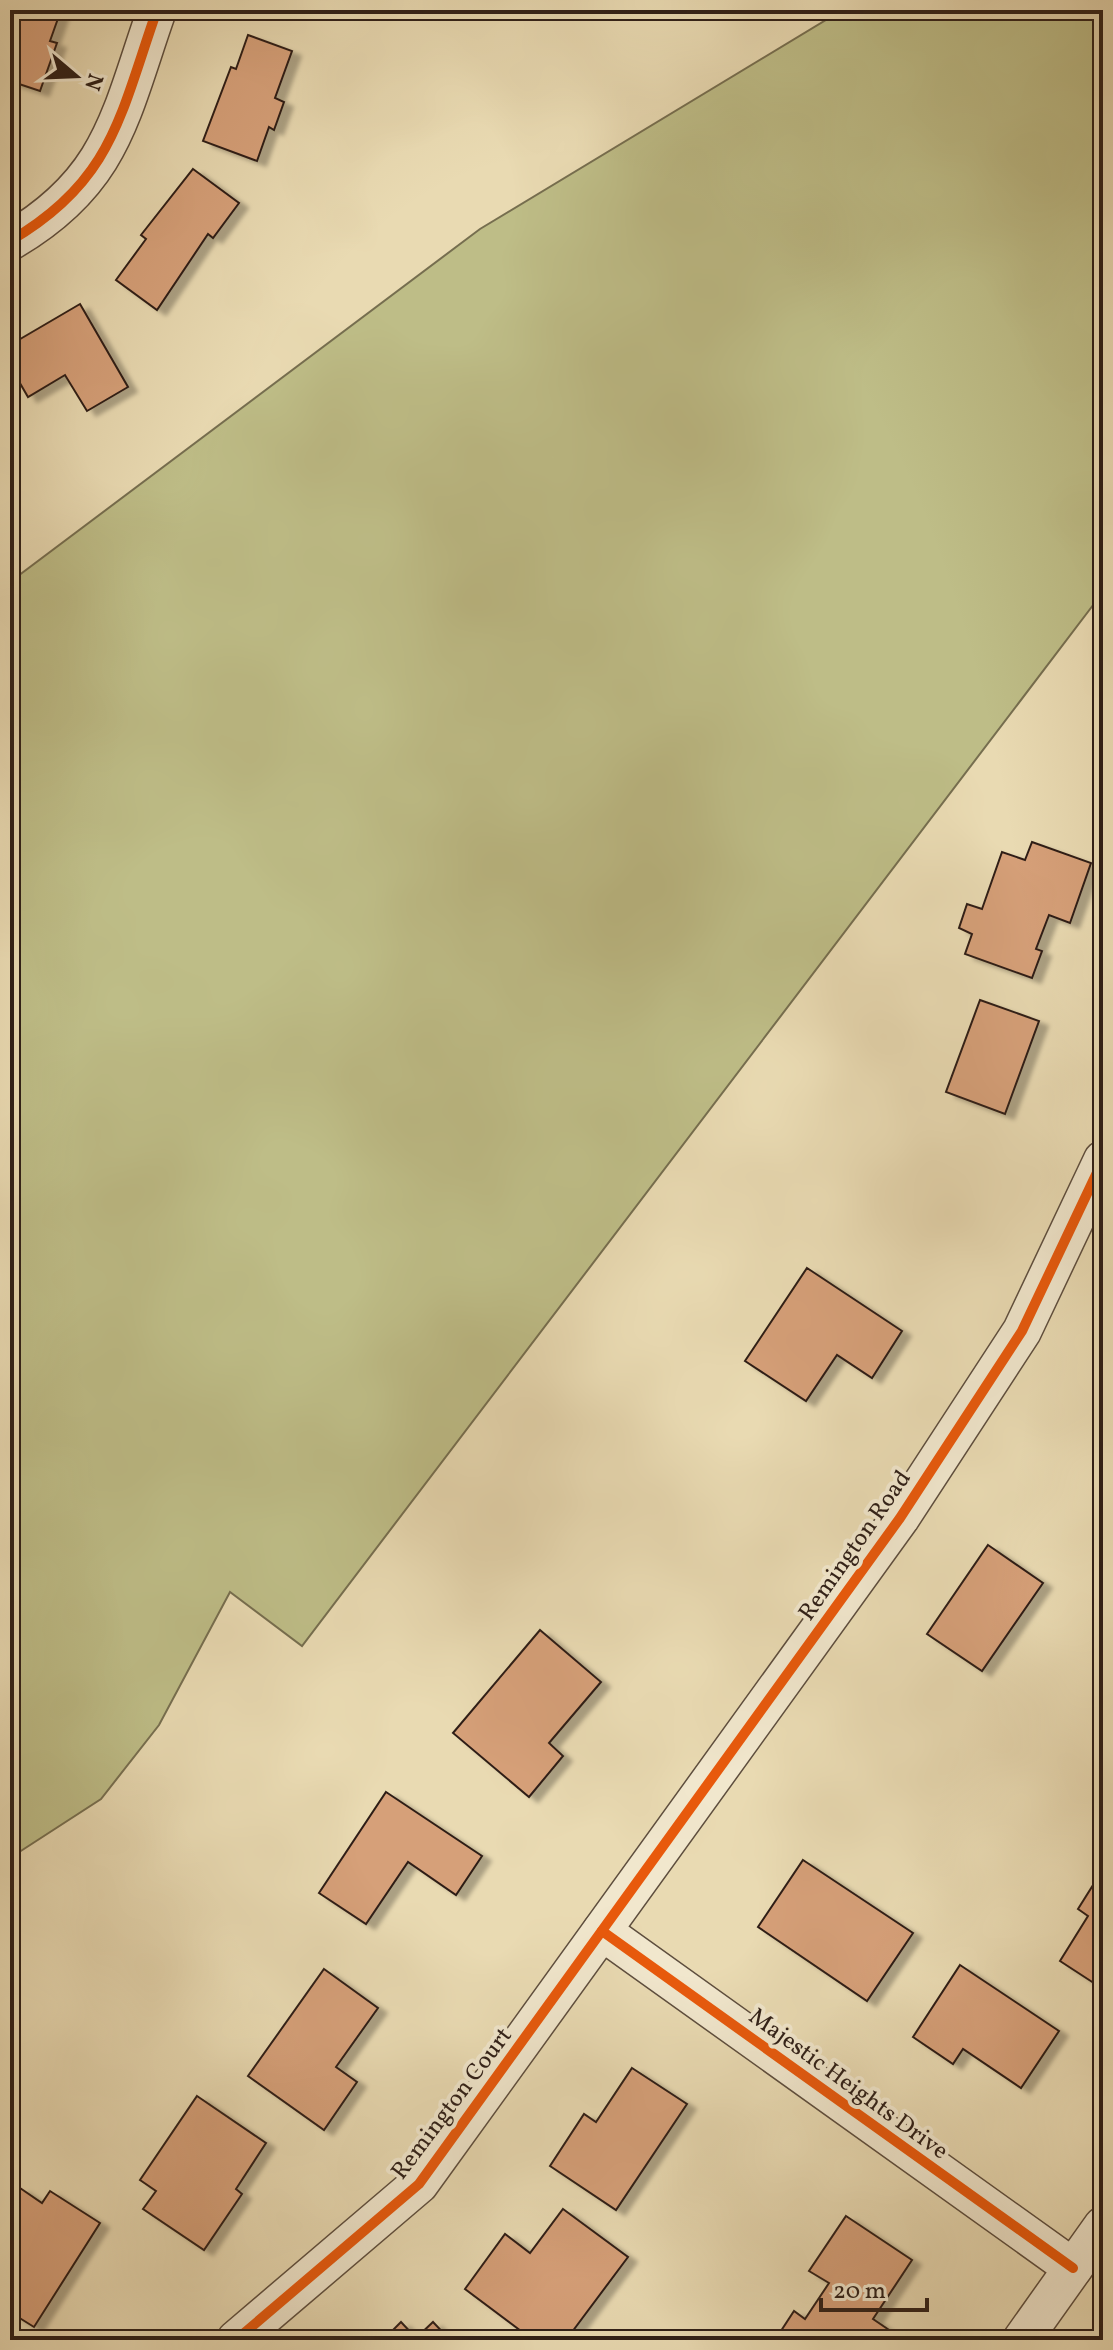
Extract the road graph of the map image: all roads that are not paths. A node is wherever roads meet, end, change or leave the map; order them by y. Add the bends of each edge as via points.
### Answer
1 (157, 10) edge
2 (10, 241) edge
3 (1103, 1160) edge
4 (602, 1931) junction
5 (1103, 2226) edge
6 (1073, 2268) junction
7 (236, 2340) edge
8 (1022, 2340) edge

1 - 2 street via 112,137 93,172 45,221
3 - 4 street, Remington Road via 1013,1344 900,1518
4 - 6 street, Majestic Heights Drive
4 - 7 street, Remington Court via 419,2184
5 - 6 street
6 - 8 street

